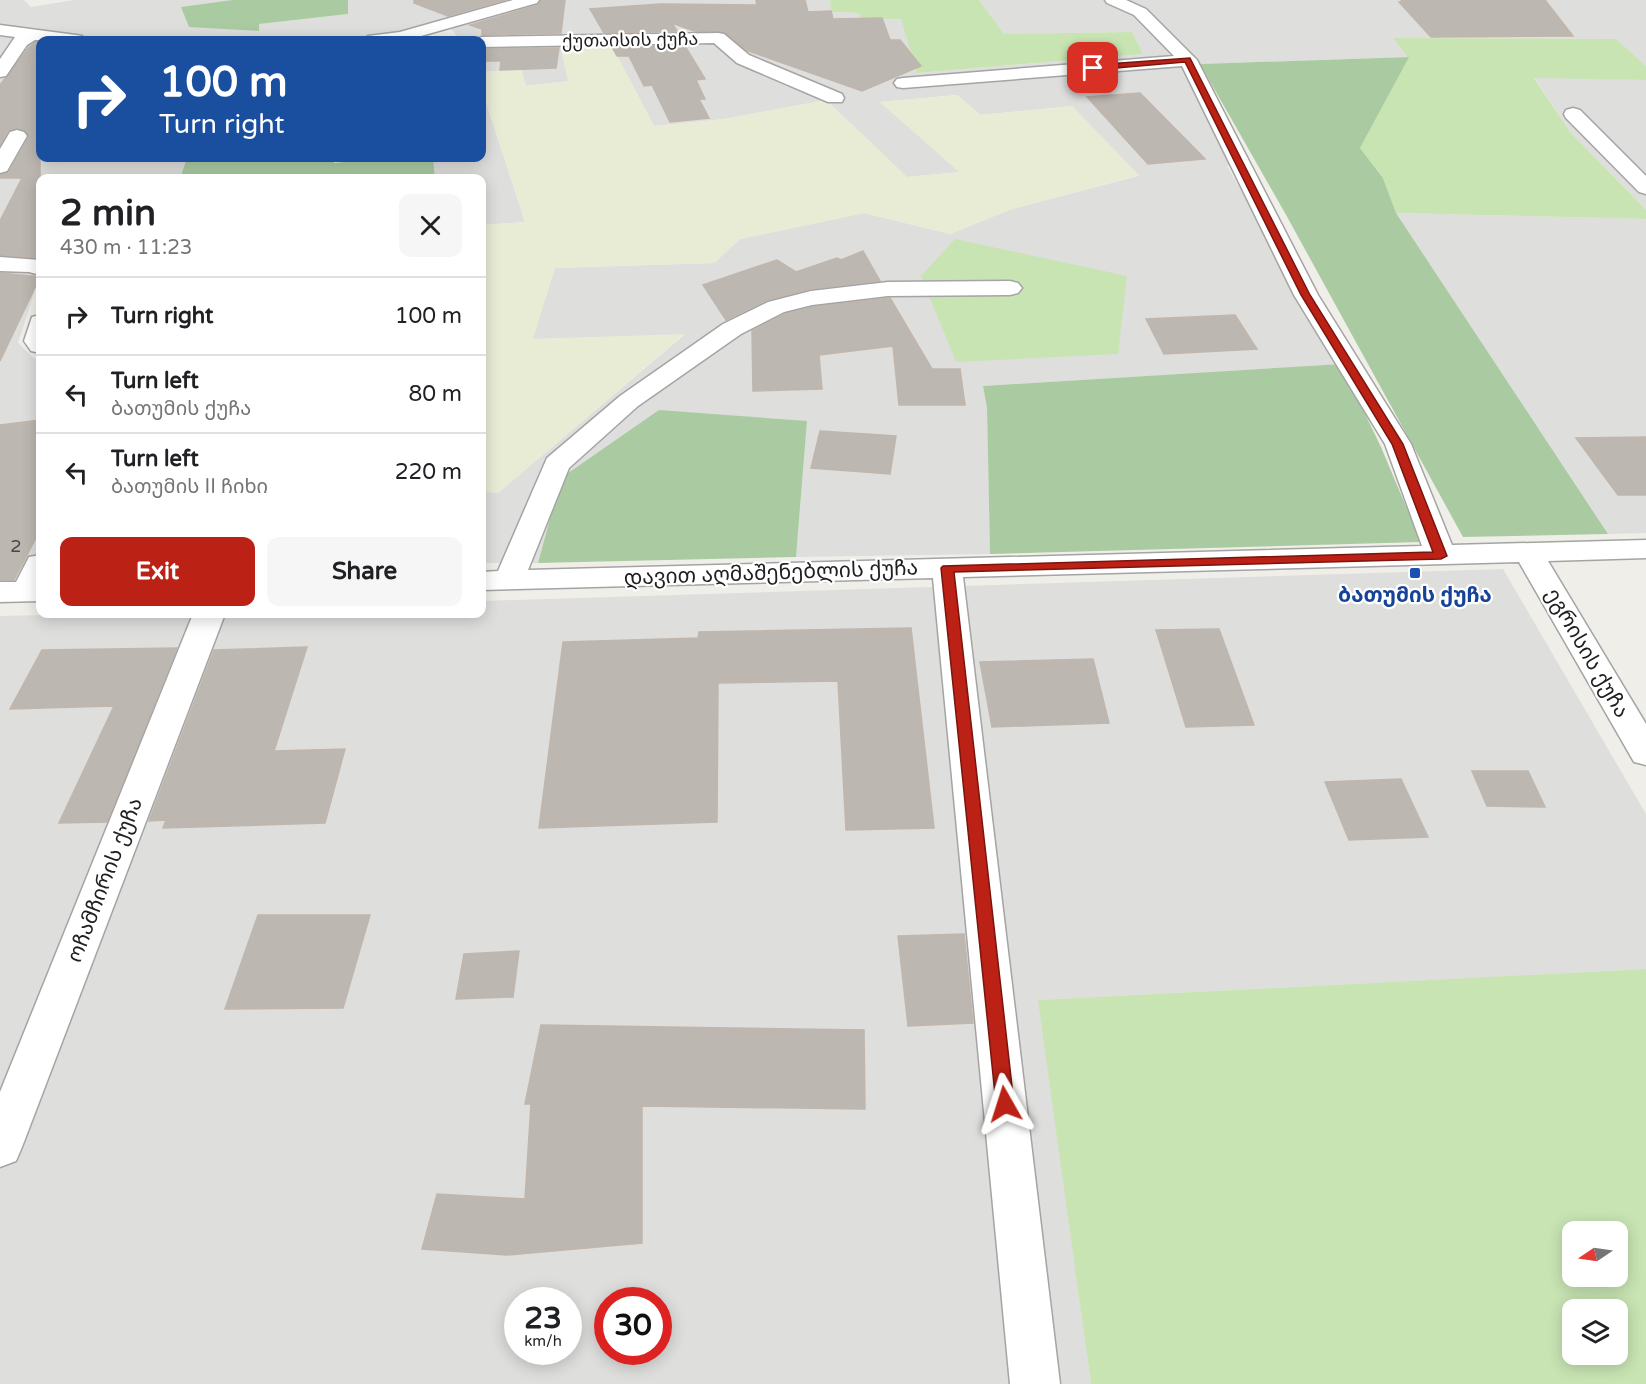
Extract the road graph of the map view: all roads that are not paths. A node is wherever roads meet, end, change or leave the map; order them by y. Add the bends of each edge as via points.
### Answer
1 (531, 0) edge
2 (1113, 0) edge
3 (0, 30) edge
4 (33, 34) junction
5 (47, 36) edge
6 (405, 36) edge
7 (486, 42) edge
8 (1188, 60) junction
9 (0, 72) edge
10 (903, 83) dead end
11 (835, 98) dead end
12 (1574, 114) dead end
13 (17, 136) dead end
14 (0, 167) edge
15 (1646, 188) edge
16 (0, 264) edge
17 (36, 266) edge
18 (1010, 288) dead end
19 (1646, 549) edge
20 (1528, 553) junction
21 (1441, 556) junction
22 (947, 568) junction
23 (36, 570) edge
24 (495, 580) edge
25 (23, 591) edge
26 (207, 618) edge
27 (1646, 753) edge
28 (0, 1147) edge
29 (1035, 1384) edge

1 - 6 street
2 - 8 street via 1140,12
3 - 4 street
4 - 5 street
4 - 9 street via 21,41
7 - 11 street, ქუთაისის ქუჩა via 718,38 743,58
8 - 10 street
8 - 21 street via 1306,295 1398,444
12 - 15 street
13 - 14 street
16 - 17 street
18 - 24 street via 888,289 811,298 776,307 732,330 629,401 557,464
19 - 20 street, დავით აღმაშენებლის ქუჩა
20 - 21 street, დავით აღმაშენებლის ქუჩა
20 - 27 street, ეგრისის ქუჩა
21 - 22 street, დავით აღმაშენებლის ქუჩა
22 - 24 street, დავით აღმაშენებლის ქუჩა
22 - 29 street
23 - 25 street
26 - 28 street, ოჩამჩირის ქუჩა

